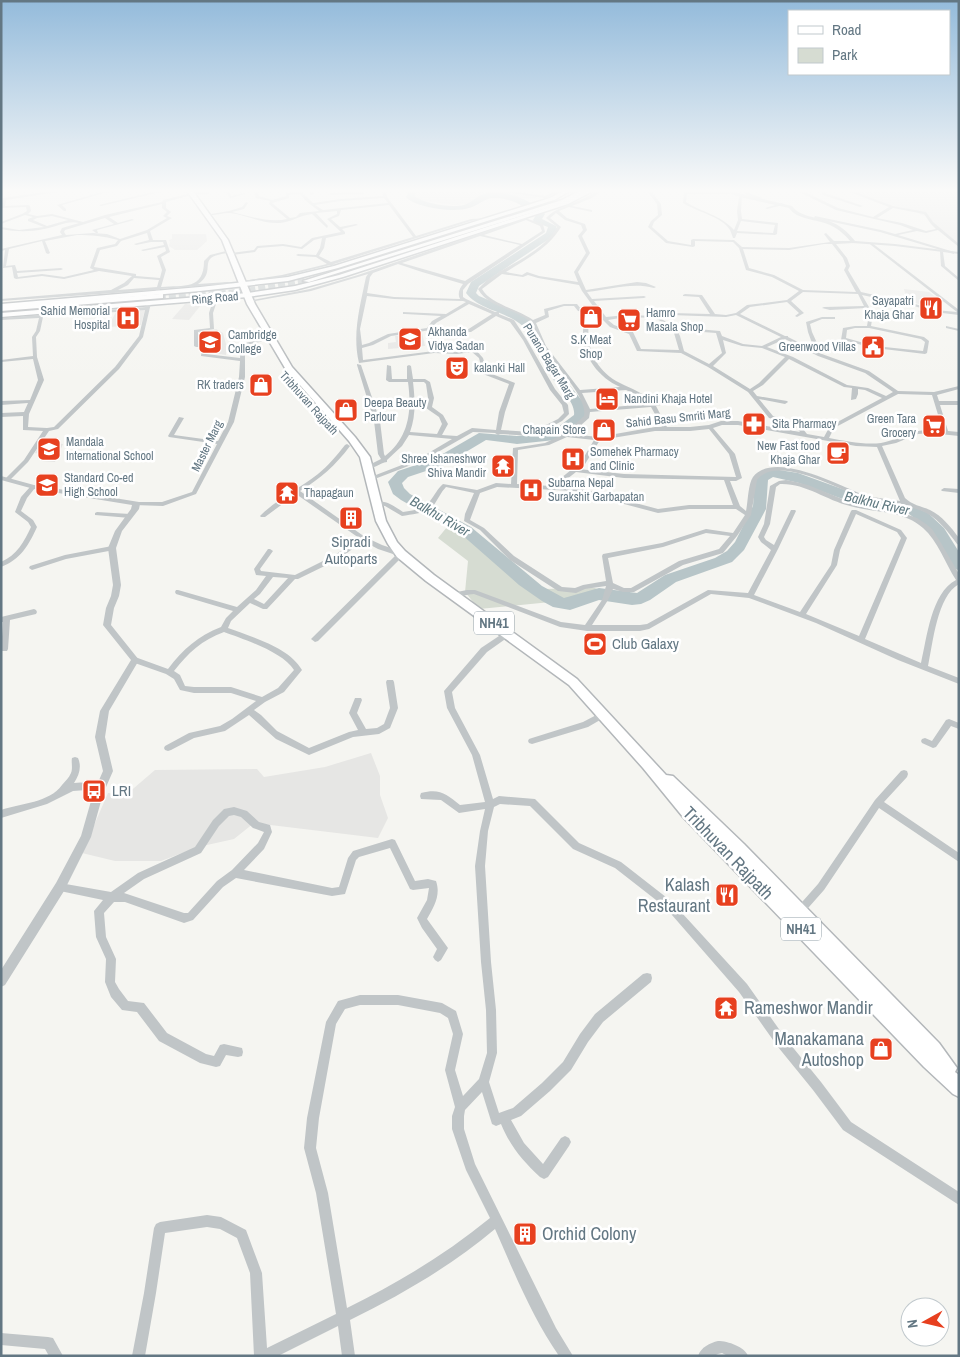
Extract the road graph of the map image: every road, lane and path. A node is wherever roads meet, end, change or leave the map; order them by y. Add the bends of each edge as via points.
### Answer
1 (6, 254) edge
2 (96, 254) edge
3 (163, 254) edge
4 (219, 254) edge
5 (232, 254) edge
6 (366, 254) edge
7 (372, 254) edge
8 (390, 254) edge
9 (401, 254) edge
10 (424, 254) edge
11 (509, 254) edge
12 (530, 254) edge
13 (587, 254) edge
14 (743, 254) edge
15 (843, 254) edge
16 (885, 254) edge
17 (941, 254) edge
18 (298, 255) dead end
19 (317, 256) joint
20 (399, 263) junction
21 (333, 266) junction
22 (489, 268) junction
23 (61, 270) dead end
24 (98, 270) junction
25 (17, 272) junction
26 (501, 272) junction
27 (371, 273) junction
28 (133, 277) junction
29 (160, 279) junction
30 (306, 280) tunnel mouth
31 (959, 280) edge
32 (466, 283) junction
33 (244, 284) junction
34 (581, 284) junction
35 (192, 286) junction
36 (233, 286) junction
37 (654, 287) dead end
38 (584, 291) junction
39 (802, 291) junction
40 (111, 292) junction
41 (859, 293) junction
42 (159, 294) junction
43 (365, 294) junction
44 (685, 295) dead end
45 (644, 296) dead end
46 (216, 298) junction
47 (1, 300) edge
48 (250, 300) junction
49 (591, 300) junction
50 (788, 301) junction
51 (466, 302) junction
52 (148, 305) junction
53 (867, 307) junction
54 (824, 308) dead end
55 (1, 310) edge
56 (405, 313) dead end
57 (497, 313) junction
58 (959, 313) edge
59 (737, 314) junction
60 (447, 315) junction
61 (588, 315) junction
62 (713, 315) junction
63 (797, 316) dead end
64 (40, 317) junction
65 (656, 317) junction
66 (833, 318) dead end
67 (1, 319) edge
68 (606, 319) junction
69 (533, 322) junction
70 (869, 327) junction
71 (948, 327) dead end
72 (674, 328) junction
73 (959, 330) edge
74 (469, 331) dead end
75 (719, 337) junction
76 (786, 337) junction
77 (267, 339) junction
78 (359, 346) junction
79 (763, 347) junction
80 (806, 348) junction
81 (682, 352) junction
82 (271, 356) dead end
83 (35, 357) junction
84 (788, 357) junction
85 (243, 360) junction
86 (1, 361) edge
87 (359, 366) dead end
88 (389, 366) dead end
89 (409, 366) dead end
90 (710, 366) junction
91 (278, 368) dead end
92 (409, 380) junction
93 (855, 387) junction
94 (959, 387) edge
95 (628, 388) junction
96 (750, 391) junction
97 (579, 392) junction
98 (896, 392) junction
99 (934, 394) junction
100 (755, 397) junction
101 (884, 397) junction
102 (853, 398) dead end
103 (677, 400) dead end
104 (31, 401) junction
105 (785, 402) dead end
106 (938, 402) junction
107 (1, 403) edge
108 (959, 403) edge
109 (653, 405) junction
110 (588, 411) junction
111 (26, 414) junction
112 (1, 415) edge
113 (181, 418) dead end
114 (710, 427) junction
115 (665, 428) junction
116 (547, 429) junction
117 (47, 430) junction
118 (406, 433) junction
119 (498, 433) junction
120 (946, 433) junction
121 (565, 434) junction
122 (958, 434) edge
123 (439, 436) junction
124 (806, 436) junction
125 (457, 438) junction
126 (598, 439) junction
127 (826, 439) junction
128 (959, 441) edge
129 (220, 443) junction
130 (879, 445) junction
131 (347, 446) junction
132 (385, 461) junction
133 (575, 470) junction
134 (369, 473) junction
135 (727, 480) junction
136 (3, 481) edge
137 (514, 486) junction
138 (32, 488) junction
139 (552, 488) junction
140 (944, 490) dead end
141 (959, 490) edge
142 (296, 491) junction
143 (477, 492) junction
144 (376, 503) junction
145 (136, 504) junction
146 (906, 504) junction
147 (737, 507) junction
148 (853, 508) junction
149 (793, 511) dead end
150 (97, 514) dead end
151 (748, 514) junction
152 (130, 516) junction
153 (262, 516) dead end
154 (735, 535) junction
155 (363, 538) junction
156 (959, 543) edge
157 (112, 548) junction
158 (775, 549) junction
159 (270, 552) dead end
160 (402, 554) junction
161 (1, 565) edge
162 (32, 568) dead end
163 (271, 575) junction
164 (292, 577) junction
165 (959, 580) edge
166 (610, 586) junction
167 (178, 592) dead end
168 (454, 596) junction
169 (750, 596) junction
170 (249, 600) junction
171 (238, 610) junction
172 (34, 612) dead end
173 (802, 615) junction
174 (4, 619) edge
175 (587, 628) junction
176 (224, 629) junction
177 (508, 632) junction
178 (315, 640) dead end
179 (861, 640) junction
180 (4, 649) dead end
181 (135, 660) junction
182 (924, 667) junction
183 (169, 672) junction
184 (959, 681) edge
185 (390, 682) dead end
186 (262, 700) junction
187 (358, 700) dead end
188 (249, 711) junction
189 (604, 714) junction
190 (959, 726) edge
191 (363, 732) junction
192 (925, 740) dead end
193 (532, 741) dead end
194 (168, 748) dead end
195 (75, 760) dead end
196 (904, 774) dead end
197 (61, 792) junction
198 (98, 794) junction
199 (424, 796) dead end
200 (878, 804) junction
201 (490, 805) junction
202 (1, 814) edge
203 (959, 858) edge
204 (235, 874) junction
205 (60, 887) junction
206 (112, 897) junction
207 (796, 916) junction
208 (438, 957) dead end
209 (647, 978) dead end
210 (1, 981) edge
211 (238, 1052) dead end
212 (959, 1081) edge
213 (484, 1082) junction
214 (959, 1088) edge
215 (461, 1107) junction
216 (504, 1116) junction
217 (565, 1142) dead end
218 (959, 1199) edge
219 (497, 1220) junction
220 (342, 1316) junction
221 (1, 1339) edge
222 (57, 1356) edge
223 (138, 1356) edge
224 (262, 1356) edge
225 (349, 1356) edge
226 (566, 1356) edge
227 (704, 1356) edge
228 (742, 1356) edge

1 - 25 street via 4,267 14,266
2 - 24 street via 92,268
3 - 29 street via 159,256 164,270
4 - 35 street via 206,261 206,274
5 - 33 highway, NH41
6 - 21 street
7 - 21 main road
8 - 30 highway
9 - 48 main road, Ring Road via 326,280
10 - 20 street
11 - 22 street
12 - 26 street
13 - 34 street via 576,272
14 - 39 street via 747,269 773,276
15 - 41 street via 848,266 846,270
16 - 58 street
17 - 31 street via 942,266
18 - 19 street
19 - 21 street
20 - 27 street
20 - 32 street
21 - 33 main road via 288,279
22 - 26 street
22 - 32 street
23 - 25 street
24 - 25 street via 64,278 42,275 16,278
24 - 28 street via 115,270 135,275
26 - 34 street
26 - 69 street via 481,288 481,294
27 - 43 street
27 - 48 street via 311,290
28 - 29 street
28 - 40 street
29 - 42 street
32 - 51 street via 460,294
33 - 36 main road
33 - 48 highway, NH41
34 - 38 street
35 - 36 street via 228,283
35 - 42 street
36 - 42 main road
37 - 38 street via 626,284
38 - 49 street
39 - 41 street
39 - 50 street
40 - 42 street
40 - 47 street
41 - 53 street
41 - 58 street via 934,311
42 - 55 highway
43 - 51 street, Purano Bagar Marg
43 - 78 street via 358,329
44 - 62 street via 700,296
45 - 49 street
46 - 48 main road, Ring Road
46 - 52 main road, Ring Road
46 - 85 street via 211,313 212,329 196,331 196,346 205,345 203,355
48 - 77 highway, Tribhuvan Rajpath / NH41 via 252,315
49 - 68 street
50 - 59 street via 749,306
50 - 63 street via 802,313
51 - 57 street, Purano Bagar Marg
51 - 60 street
52 - 55 main road, Ring Road
52 - 64 street
52 - 117 street via 141,336 117,368 56,428
53 - 54 street
53 - 70 street via 871,314
56 - 60 street
57 - 74 street
57 - 116 street, Purano Bagar Marg via 516,325 567,409 565,416
59 - 62 street
59 - 76 street
60 - 78 street via 429,329 383,337
61 - 68 street
61 - 69 street via 576,305 564,305 546,310 547,316
61 - 95 street via 584,340 587,351 606,376
62 - 65 street
64 - 67 street
64 - 83 street via 34,337
65 - 68 street
65 - 72 street
66 - 80 street via 808,323 815,344
68 - 81 street via 612,326 630,333 639,350
69 - 97 street via 545,348
70 - 70 street via 845,329 842,339 925,353 926,341 922,338
71 - 73 street
72 - 75 street via 717,331
72 - 81 street
75 - 79 street via 742,345
75 - 90 street via 724,353
76 - 79 street
76 - 80 street
77 - 82 highway, Tribhuvan Rajpath / NH41
77 - 85 street, Master Marg via 243,344
77 - 134 highway, Tribhuvan Rajpath / NH41 via 299,382 361,450
78 - 119 street via 362,362 473,350 482,359 485,372 512,383
79 - 84 street
80 - 98 street via 867,372
81 - 90 street
83 - 86 street
83 - 104 street via 41,380
84 - 93 street via 846,386
84 - 96 street
85 - 129 street, Master Marg via 242,377 230,422
87 - 132 street via 377,421 381,454
88 - 92 street via 389,380
89 - 92 street
90 - 96 street
91 - 131 highway, Tribhuvan Rajpath / NH41
92 - 118 street via 412,405
92 - 123 street via 428,383 429,408 441,416 445,424
93 - 101 street via 866,388
93 - 102 street
94 - 99 street
95 - 97 street
95 - 109 street
96 - 100 street
97 - 110 street
98 - 99 street
98 - 101 street
99 - 106 street
100 - 105 street
100 - 124 street via 771,417 796,424
101 - 127 street via 832,427
103 - 109 street
104 - 107 street
104 - 111 street
106 - 108 street
106 - 120 street
109 - 110 street
109 - 115 street
110 - 121 street via 587,417
111 - 112 street
111 - 117 street via 25,429
113 - 129 street via 171,436
114 - 115 street, Sahid Basu Smriti Marg
114 - 124 street, Sahid Basu Smriti Marg via 738,423
114 - 135 street via 732,454 737,468 739,478
115 - 126 street, Sahid Basu Smriti Marg
116 - 119 street, Purano Bagar Marg via 527,435
116 - 121 street, Sahid Basu Smriti Marg
117 - 136 street via 26,462
118 - 123 street
118 - 132 street via 400,447
119 - 125 street, Purano Bagar Marg via 472,430
120 - 122 street, Sahid Basu Smriti Marg
120 - 130 street, Sahid Basu Smriti Marg via 923,432
121 - 126 street, Sahid Basu Smriti Marg
121 - 137 street via 561,440 538,448 515,449
122 - 128 street
123 - 125 street
124 - 127 street, Sahid Basu Smriti Marg
125 - 134 street, Purano Bagar Marg via 422,459
126 - 133 street
127 - 130 street, Sahid Basu Smriti Marg
129 - 145 street, Master Marg via 194,493 163,504
130 - 146 street
131 - 134 highway, Tribhuvan Rajpath / NH41
131 - 142 street via 327,470
132 - 134 street
133 - 135 street via 624,476
133 - 139 street
134 - 144 highway, Tribhuvan Rajpath / NH41
135 - 147 street
136 - 138 street
137 - 139 street
137 - 143 street via 496,485
138 - 145 street
138 - 161 street via 18,510 34,527 22,551
139 - 147 street via 575,489 658,511
140 - 141 street
142 - 153 street
142 - 155 street
143 - 144 street via 445,485 430,505 402,514 386,504
143 - 166 street via 467,520 482,529 512,558 566,592 583,587
144 - 160 highway, Tribhuvan Rajpath / NH41 via 387,533
145 - 152 street
146 - 151 street via 872,499 811,476 776,468 763,471 755,479
146 - 156 street via 930,512
147 - 151 street
148 - 158 street via 791,482 775,483 767,524 761,536 762,541
148 - 165 street via 897,512 915,519 936,540
148 - 173 street via 834,565
148 - 179 street via 899,531 904,538
149 - 158 street
150 - 152 street
151 - 154 street
152 - 157 street
154 - 166 street via 721,551 681,563 632,590
154 - 166 street via 706,532 663,545 605,556
155 - 160 street
155 - 164 street via 336,557
157 - 162 street via 65,557
157 - 181 street via 117,585 107,625
158 - 169 street
159 - 163 street via 257,571
160 - 168 highway, Tribhuvan Rajpath / NH41
160 - 178 street
163 - 164 street
163 - 170 street
164 - 170 street via 265,607
165 - 182 street via 952,582 944,591
166 - 175 street
167 - 171 street
168 - 175 street via 476,592 560,624
168 - 177 highway, Tribhuvan Rajpath / NH41
169 - 173 street
169 - 175 street via 710,592 650,626
170 - 171 street
171 - 176 street
172 - 174 street
173 - 179 street
174 - 180 street
176 - 183 street via 204,636 181,656
176 - 186 street via 277,650 296,665 298,670 286,686
177 - 189 highway, Tribhuvan Rajpath / NH41 via 558,669
177 - 201 street via 484,650 448,691 451,708 476,756
179 - 182 street
181 - 183 street
181 - 198 street via 105,711 100,737 108,771
182 - 184 street
183 - 186 street via 183,688 228,689
185 - 191 street via 394,708 387,726 379,732
186 - 188 street
187 - 191 street via 353,713
188 - 191 street via 261,717 281,738 309,752
188 - 194 street via 222,729 192,735
189 - 193 street via 585,725
189 - 207 highway, Tribhuvan Rajpath / NH41 via 688,812
190 - 192 street via 949,722 933,745
195 - 197 street via 77,766 72,781
196 - 200 street
197 - 198 street via 85,785
197 - 202 street via 50,799
198 - 205 street via 86,837
199 - 201 street via 443,796 459,809
200 - 203 street
200 - 207 street via 821,887
201 - 213 street via 480,866 492,1016 492,1053
201 - 218 street via 499,800 532,802 576,846 618,865 668,904 743,988 847,1126
204 - 206 street via 220,884 190,917 178,917 126,898
204 - 206 street via 261,846 268,832 267,828 234,811 227,812 216,823 198,850 142,876
204 - 208 street via 342,891 356,854 392,843 414,886 433,884 435,889 431,902 422,918 443,948
205 - 206 street
205 - 210 street
206 - 211 street via 99,911 99,919 101,937 111,959 110,982 114,993 126,1006 140,1007 163,1037 204,1059 216,1062 224,1049
207 - 212 highway, Tribhuvan Rajpath / NH41 via 932,1049
207 - 214 highway, Tribhuvan Rajpath / NH41
209 - 216 street via 599,1018 567,1066 546,1087 517,1112
213 - 215 street
213 - 216 street via 496,1120
215 - 219 street via 458,1129 470,1166
215 - 220 street via 450,1070 458,1034 452,1016 442,1008 398,1000 360,1000 342,1005 337,1011 331,1022 310,1148 322,1193
216 - 217 street via 521,1153 544,1173
219 - 220 street via 443,1260
219 - 226 street via 551,1333
220 - 224 street
220 - 225 street
221 - 222 street via 48,1342
223 - 224 street via 160,1228 207,1221 221,1223 242,1234 256,1273
227 - 228 street via 712,1348 723,1346

